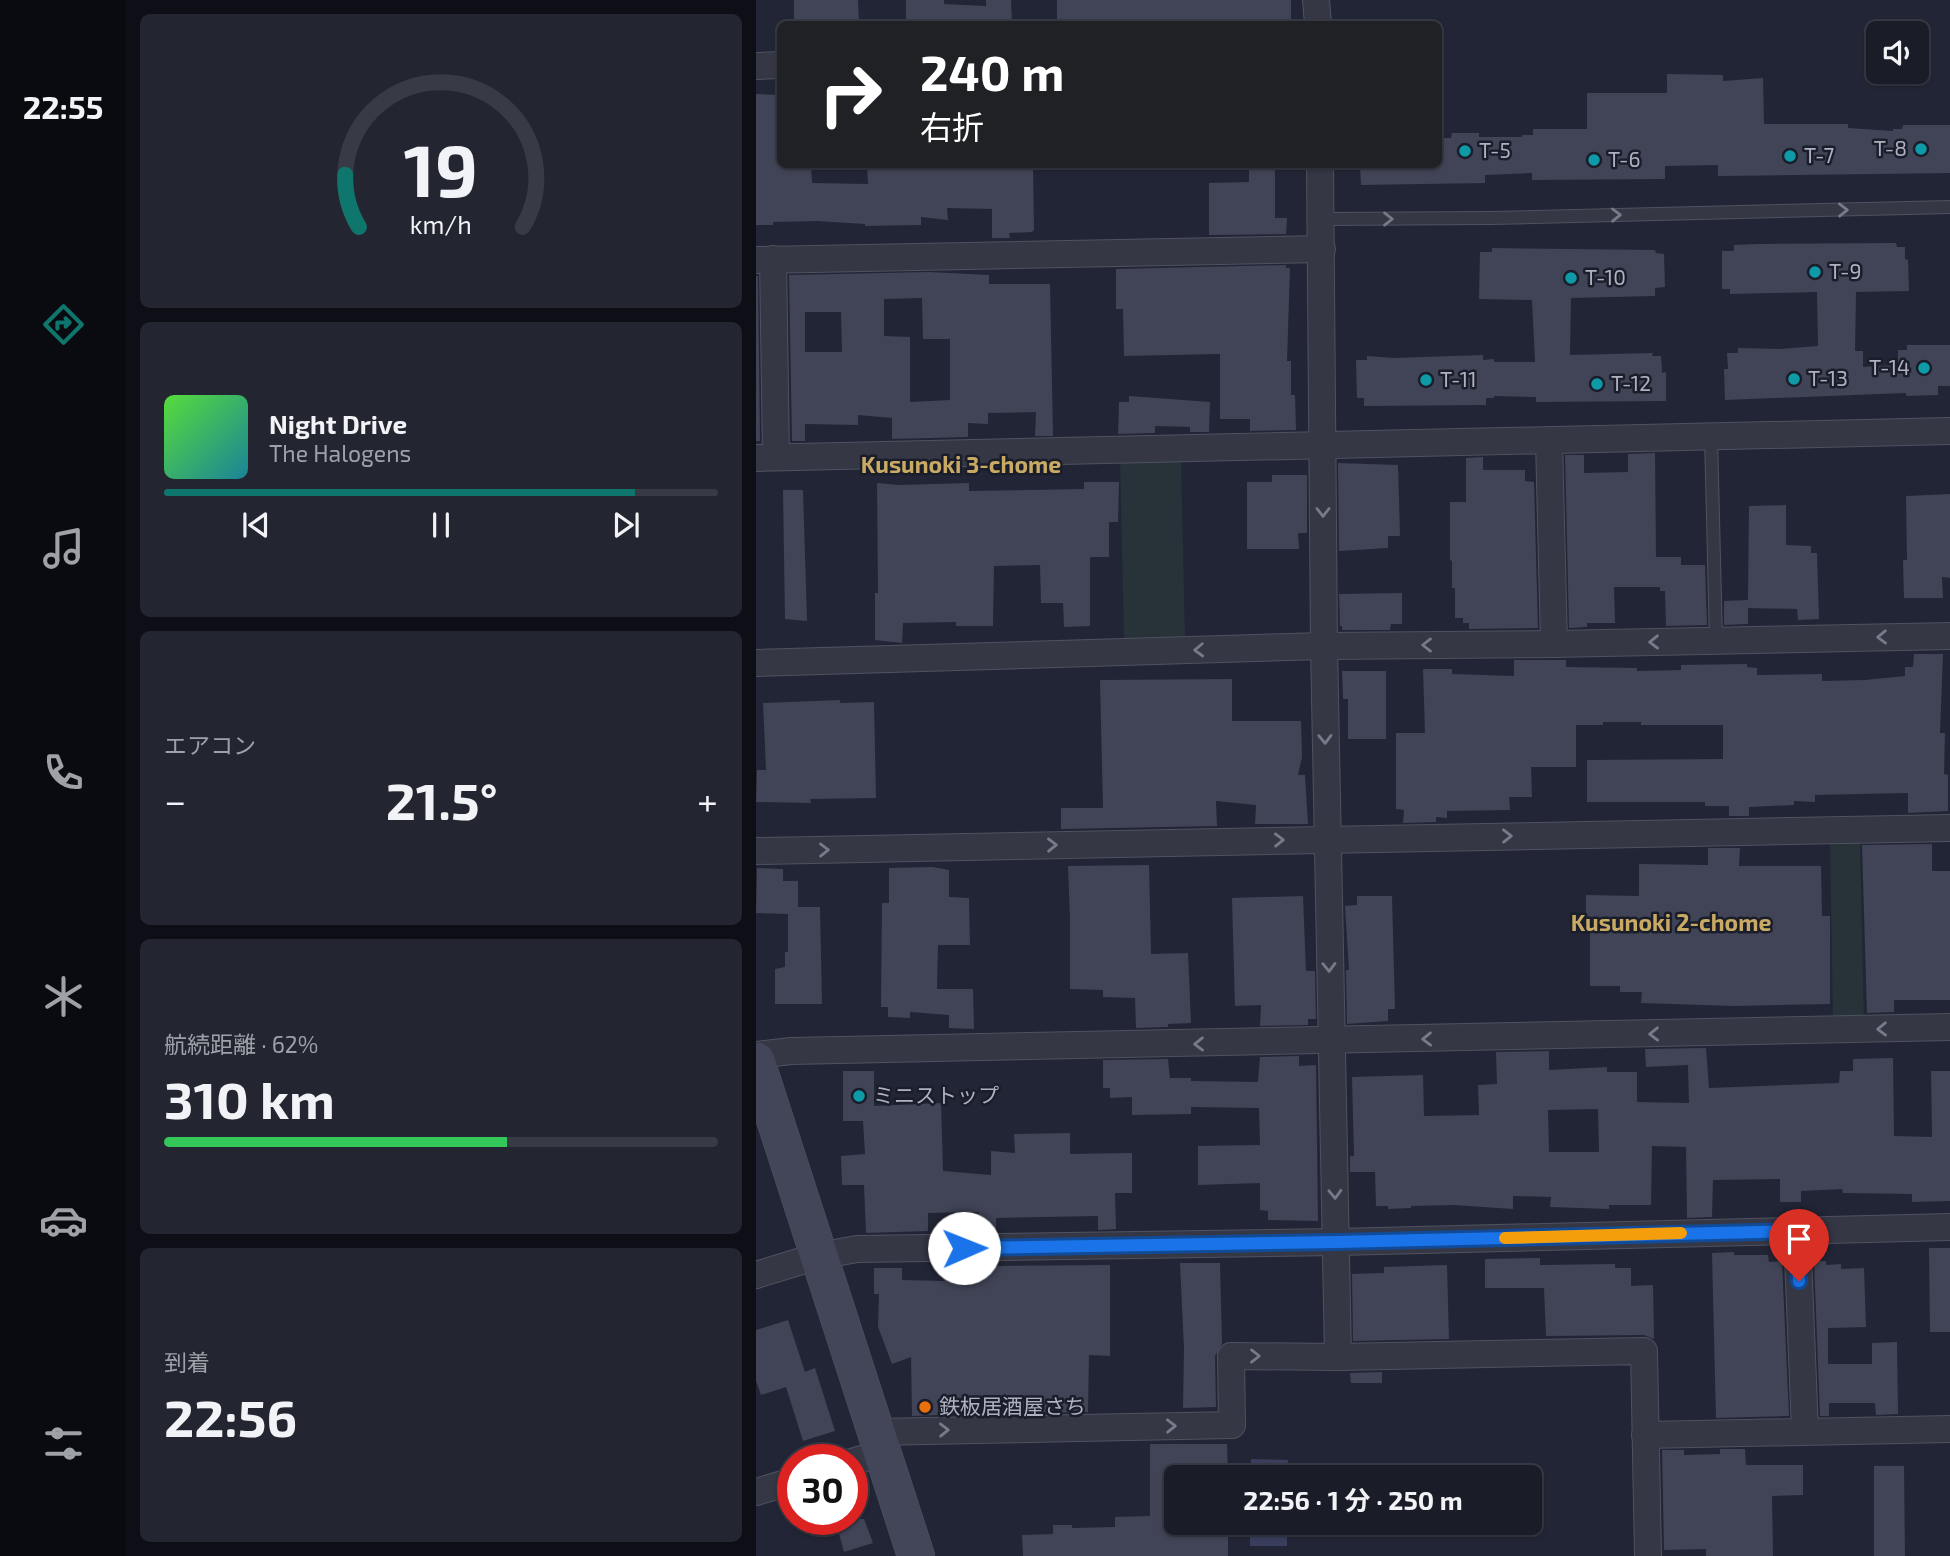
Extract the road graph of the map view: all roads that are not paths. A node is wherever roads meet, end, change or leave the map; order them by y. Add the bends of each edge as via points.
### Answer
1 (1317, 0) edge
2 (1318, 21) edge
3 (777, 65) edge
4 (756, 66) edge
5 (1320, 168) edge
6 (1950, 207) edge
7 (1320, 219) junction
8 (1322, 249) junction
9 (764, 260) edge
10 (1950, 431) edge
11 (1711, 436) junction
12 (1549, 440) junction
13 (1322, 444) junction
14 (766, 457) edge
15 (1950, 636) edge
16 (1716, 641) junction
17 (1554, 644) junction
18 (1324, 646) junction
19 (756, 663) edge
20 (1950, 828) edge
21 (1327, 839) junction
22 (756, 851) edge
23 (1950, 1027) edge
24 (1330, 1041) junction
25 (756, 1055) edge
26 (756, 1061) edge
27 (1950, 1227) edge
28 (1797, 1231) junction
29 (1337, 1242) junction
30 (818, 1256) junction
31 (756, 1275) edge
32 (1338, 1357) junction
33 (1950, 1429) edge
34 (1805, 1431) junction
35 (1645, 1435) junction
36 (870, 1449) edge
37 (777, 1486) edge
38 (756, 1492) edge
39 (916, 1556) edge
40 (1648, 1556) edge

1 - 2 street
3 - 4 street
5 - 7 street
7 -> 6 lane
7 - 8 street
8 - 9 street
8 - 13 street
9 - 14 street
10 - 11 street
11 - 12 street
11 - 16 lane
12 - 13 street
12 - 17 street
13 - 14 street
13 -> 18 street
15 -> 16 street
16 -> 17 street
17 -> 18 street
18 -> 19 street
18 -> 21 street
21 -> 20 street
22 -> 21 street
21 -> 24 street
23 -> 24 street
24 -> 25 street
24 -> 29 street
26 - 30 main road
27 - 28 street
28 - 29 street
28 - 34 street
29 - 30 street via 857,1249
29 - 32 street
30 - 31 street
30 - 36 main road
32 - 35 street via 1644,1351
36 -> 32 street via 1231,1425 1231,1356
33 - 34 street
34 - 35 street
35 - 40 street
36 - 39 main road
37 - 38 street

